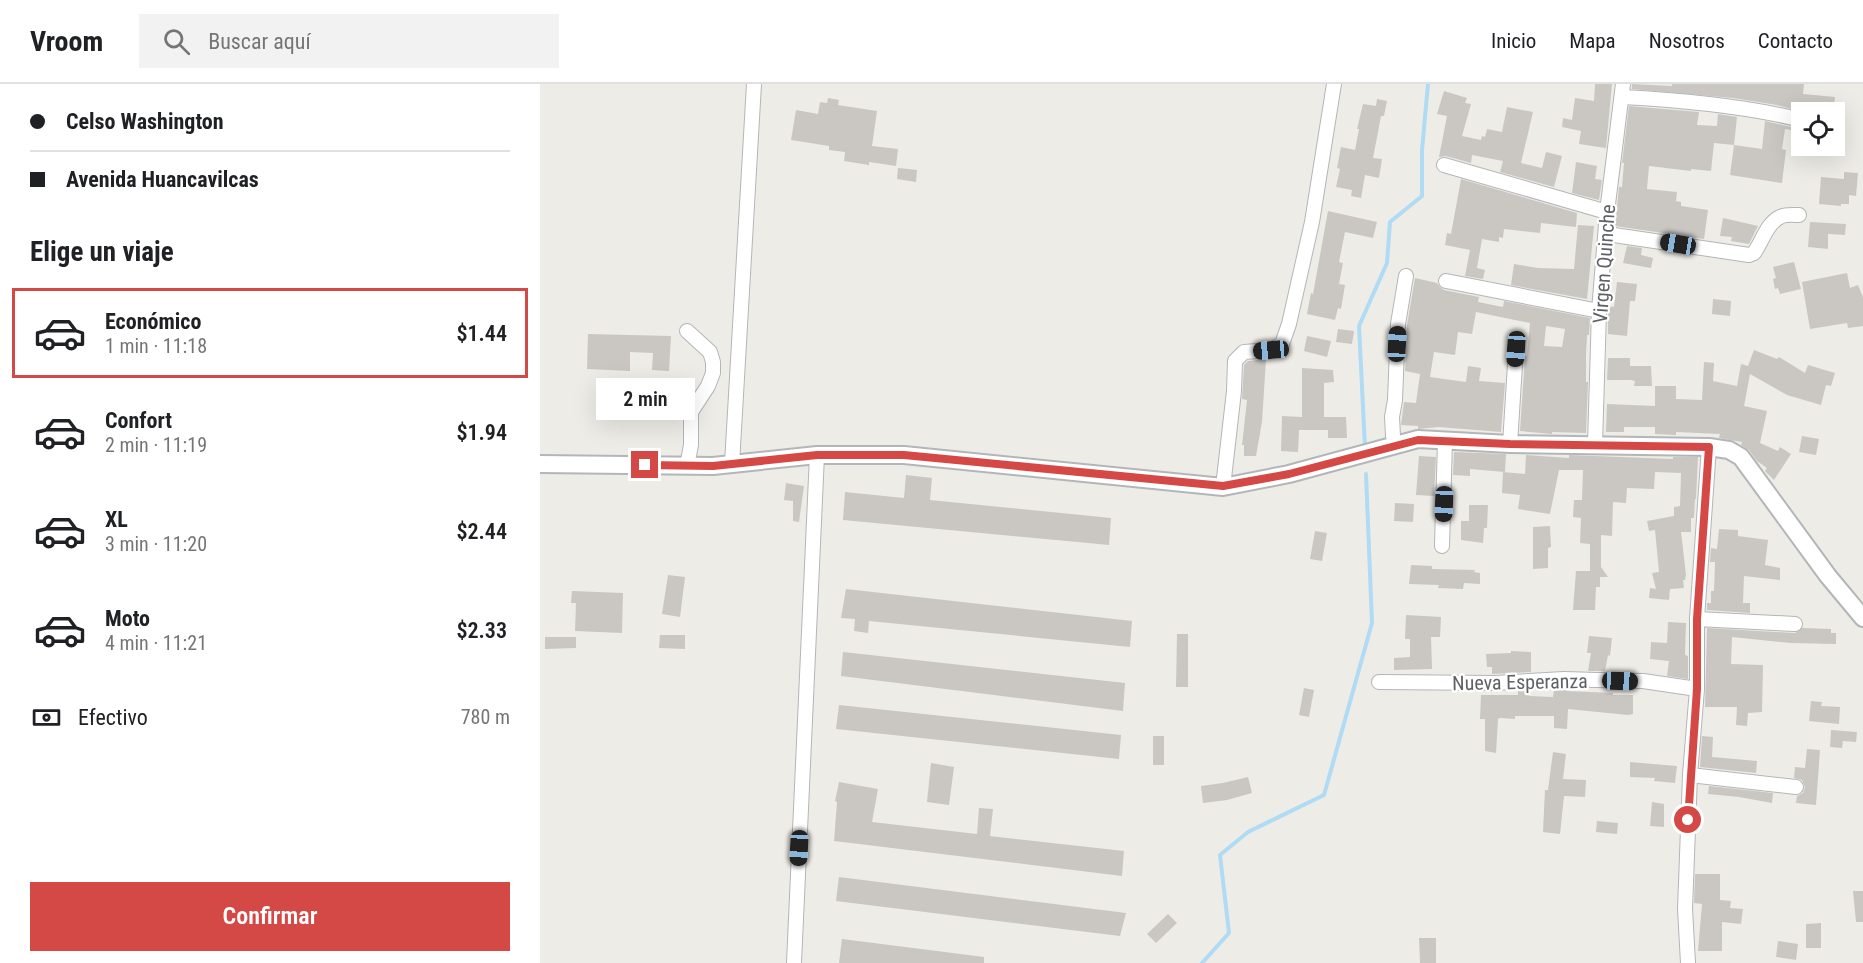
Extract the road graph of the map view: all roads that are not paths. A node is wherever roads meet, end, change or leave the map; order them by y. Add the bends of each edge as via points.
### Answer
1 (754, 84) edge
2 (1334, 84) edge
3 (1622, 91) edge
4 (1791, 118) edge
5 (1444, 165) dead end
6 (1607, 212) junction
7 (1799, 215) dead end
8 (1607, 234) junction
9 (1406, 276) dead end
10 (1446, 281) dead end
11 (1599, 311) junction
12 (687, 331) dead end
13 (1516, 349) dead end
14 (1445, 441) junction
15 (1510, 444) junction
16 (1595, 444) junction
17 (1396, 445) junction
18 (1709, 447) junction
19 (817, 455) junction
20 (540, 464) edge
21 (732, 464) junction
22 (687, 466) junction
23 (1223, 486) junction
24 (1442, 546) dead end
25 (1863, 618) edge
26 (1697, 619) junction
27 (1795, 624) dead end
28 (1379, 682) dead end
29 (1697, 689) junction
30 (1690, 775) junction
31 (1796, 787) dead end
32 (794, 963) edge
33 (1688, 963) edge

1 - 21 street
2 - 23 street via 1312,222 1282,344 1271,350 1244,352 1235,361
3 - 4 street
3 - 6 street, Virgen Quinche
5 - 6 street
6 - 8 street, Virgen Quinche
7 - 8 street via 1778,217 1749,255
8 - 11 street, Virgen Quinche
9 - 17 street via 1398,324 1392,417
10 - 11 street
11 - 16 street, Virgen Quinche
12 - 22 street via 710,352 713,373 691,412
13 - 15 street
14 - 15 street
14 - 17 street via 1418,440
14 - 24 street
15 - 16 street
16 - 18 street
17 - 23 street via 1289,474
18 - 25 street via 1729,450 1741,457 1827,576
18 - 26 street
19 - 21 street
19 - 23 street via 904,455
19 - 32 street
20 - 22 street
21 - 22 street
26 - 27 street
26 - 29 street
28 - 29 street, Nueva Esperanza via 1564,679 1643,681
29 - 30 street
30 - 31 street
30 - 33 street via 1685,909

